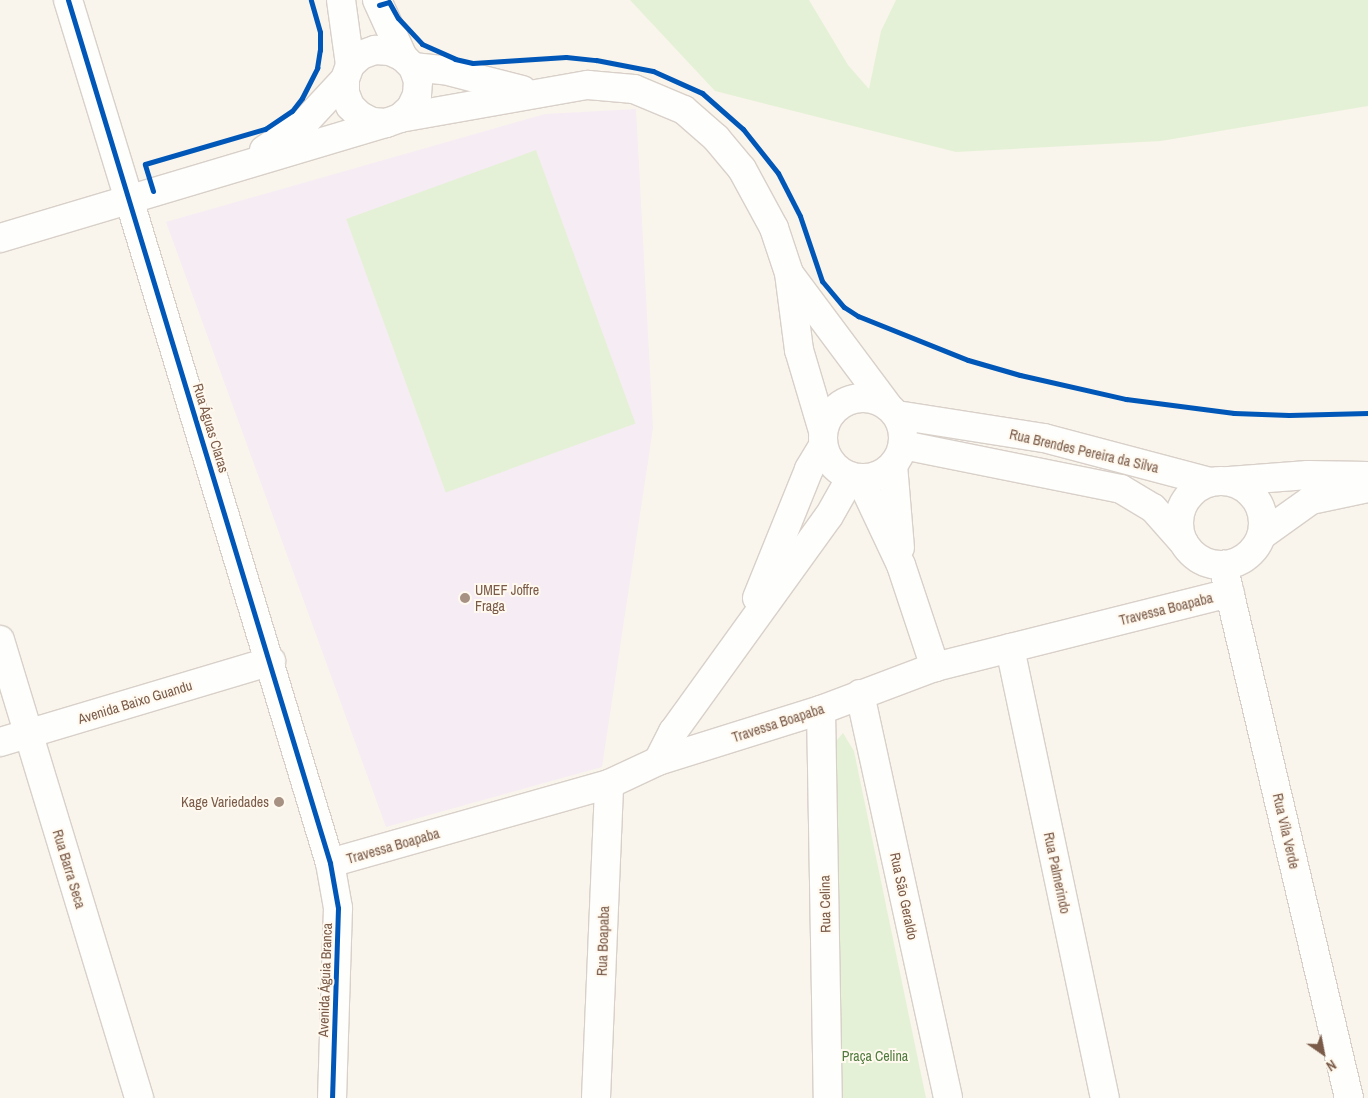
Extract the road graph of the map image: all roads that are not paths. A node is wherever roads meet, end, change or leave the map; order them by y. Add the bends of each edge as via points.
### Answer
1 (68, 0) edge
2 (341, 0) edge
3 (377, 0) edge
4 (408, 62) junction
5 (347, 72) junction
6 (553, 89) junction
7 (393, 120) junction
8 (235, 168) junction
9 (129, 199) junction
10 (0, 238) edge
11 (789, 273) junction
12 (892, 410) junction
13 (823, 438) junction
14 (898, 455) junction
15 (1368, 476) edge
16 (1220, 481) junction
17 (851, 484) junction
18 (1368, 488) edge
19 (1262, 534) junction
20 (1184, 543) junction
21 (901, 565) junction
22 (1223, 565) junction
23 (1230, 593) junction
24 (740, 638) junction
25 (0, 640) edge
26 (1010, 648) junction
27 (271, 662) junction
28 (935, 667) junction
29 (860, 694) junction
30 (822, 710) junction
31 (27, 734) junction
32 (0, 742) edge
33 (658, 761) junction
34 (609, 784) junction
35 (330, 863) junction
36 (139, 1098) edge
37 (332, 1098) edge
38 (596, 1098) edge
39 (828, 1098) edge
40 (948, 1098) edge
41 (1105, 1098) edge
42 (1349, 1098) edge

1 - 9 street, Rua Águas Claras
2 - 5 street
3 - 4 street
4 - 5 street via 390,50 375,50 361,55
4 - 6 street via 509,89
4 - 7 street via 418,81 417,95 411,108
5 - 7 street via 344,93 350,106 372,122
5 - 8 street via 327,101 291,134
6 - 7 street
6 - 11 street via 604,84 634,89 684,110 716,138 742,170 774,228
7 - 8 street
8 - 9 street
9 - 10 street
9 - 27 street, Rua Águas Claras
11 - 12 street
11 - 13 street via 799,350
12 - 13 street via 872,398 848,401 829,415
12 - 14 street via 903,430
12 - 16 street, Rua Brendes Pereira da Silva via 1044,438
13 - 17 street via 828,459
13 - 24 street
14 - 17 street via 884,473
14 - 20 street, Rua Brendes Pereira da Silva via 1120,489 1153,508
14 - 21 street
15 - 16 street, Rua Brendes Pereira da Silva via 1308,475
16 - 19 street via 1246,488 1258,500 1264,517
16 - 20 street via 1194,490 1182,506 1179,524
17 - 21 street
17 - 24 street
18 - 19 street via 1311,500
19 - 22 street via 1254,550 1240,561
20 - 22 street via 1207,563
21 - 28 street
22 - 23 street, Rua Vila Verde
23 - 26 street, Travessa Boapaba
23 - 42 street, Rua Vila Verde
24 - 33 street via 673,732
25 - 31 street, Rua Barra Seca
26 - 28 street, Travessa Boapaba
26 - 41 street, Rua Palmerindo
27 - 31 street, Avenida Baixo Guandu
27 - 35 street, Rua Águas Claras
28 - 29 street, Travessa Boapaba
29 - 30 street, Travessa Boapaba
29 - 40 street, Rua São Geraldo
30 - 33 street, Travessa Boapaba
30 - 39 street, Rua Celina
31 - 32 street, Avenida Baixo Guandu
31 - 36 street, Rua Barra Seca
33 - 34 street, Travessa Boapaba
34 - 35 street, Travessa Boapaba
34 - 38 street, Rua Boapaba
35 - 37 street, Avenida Águia Branca via 338,908

